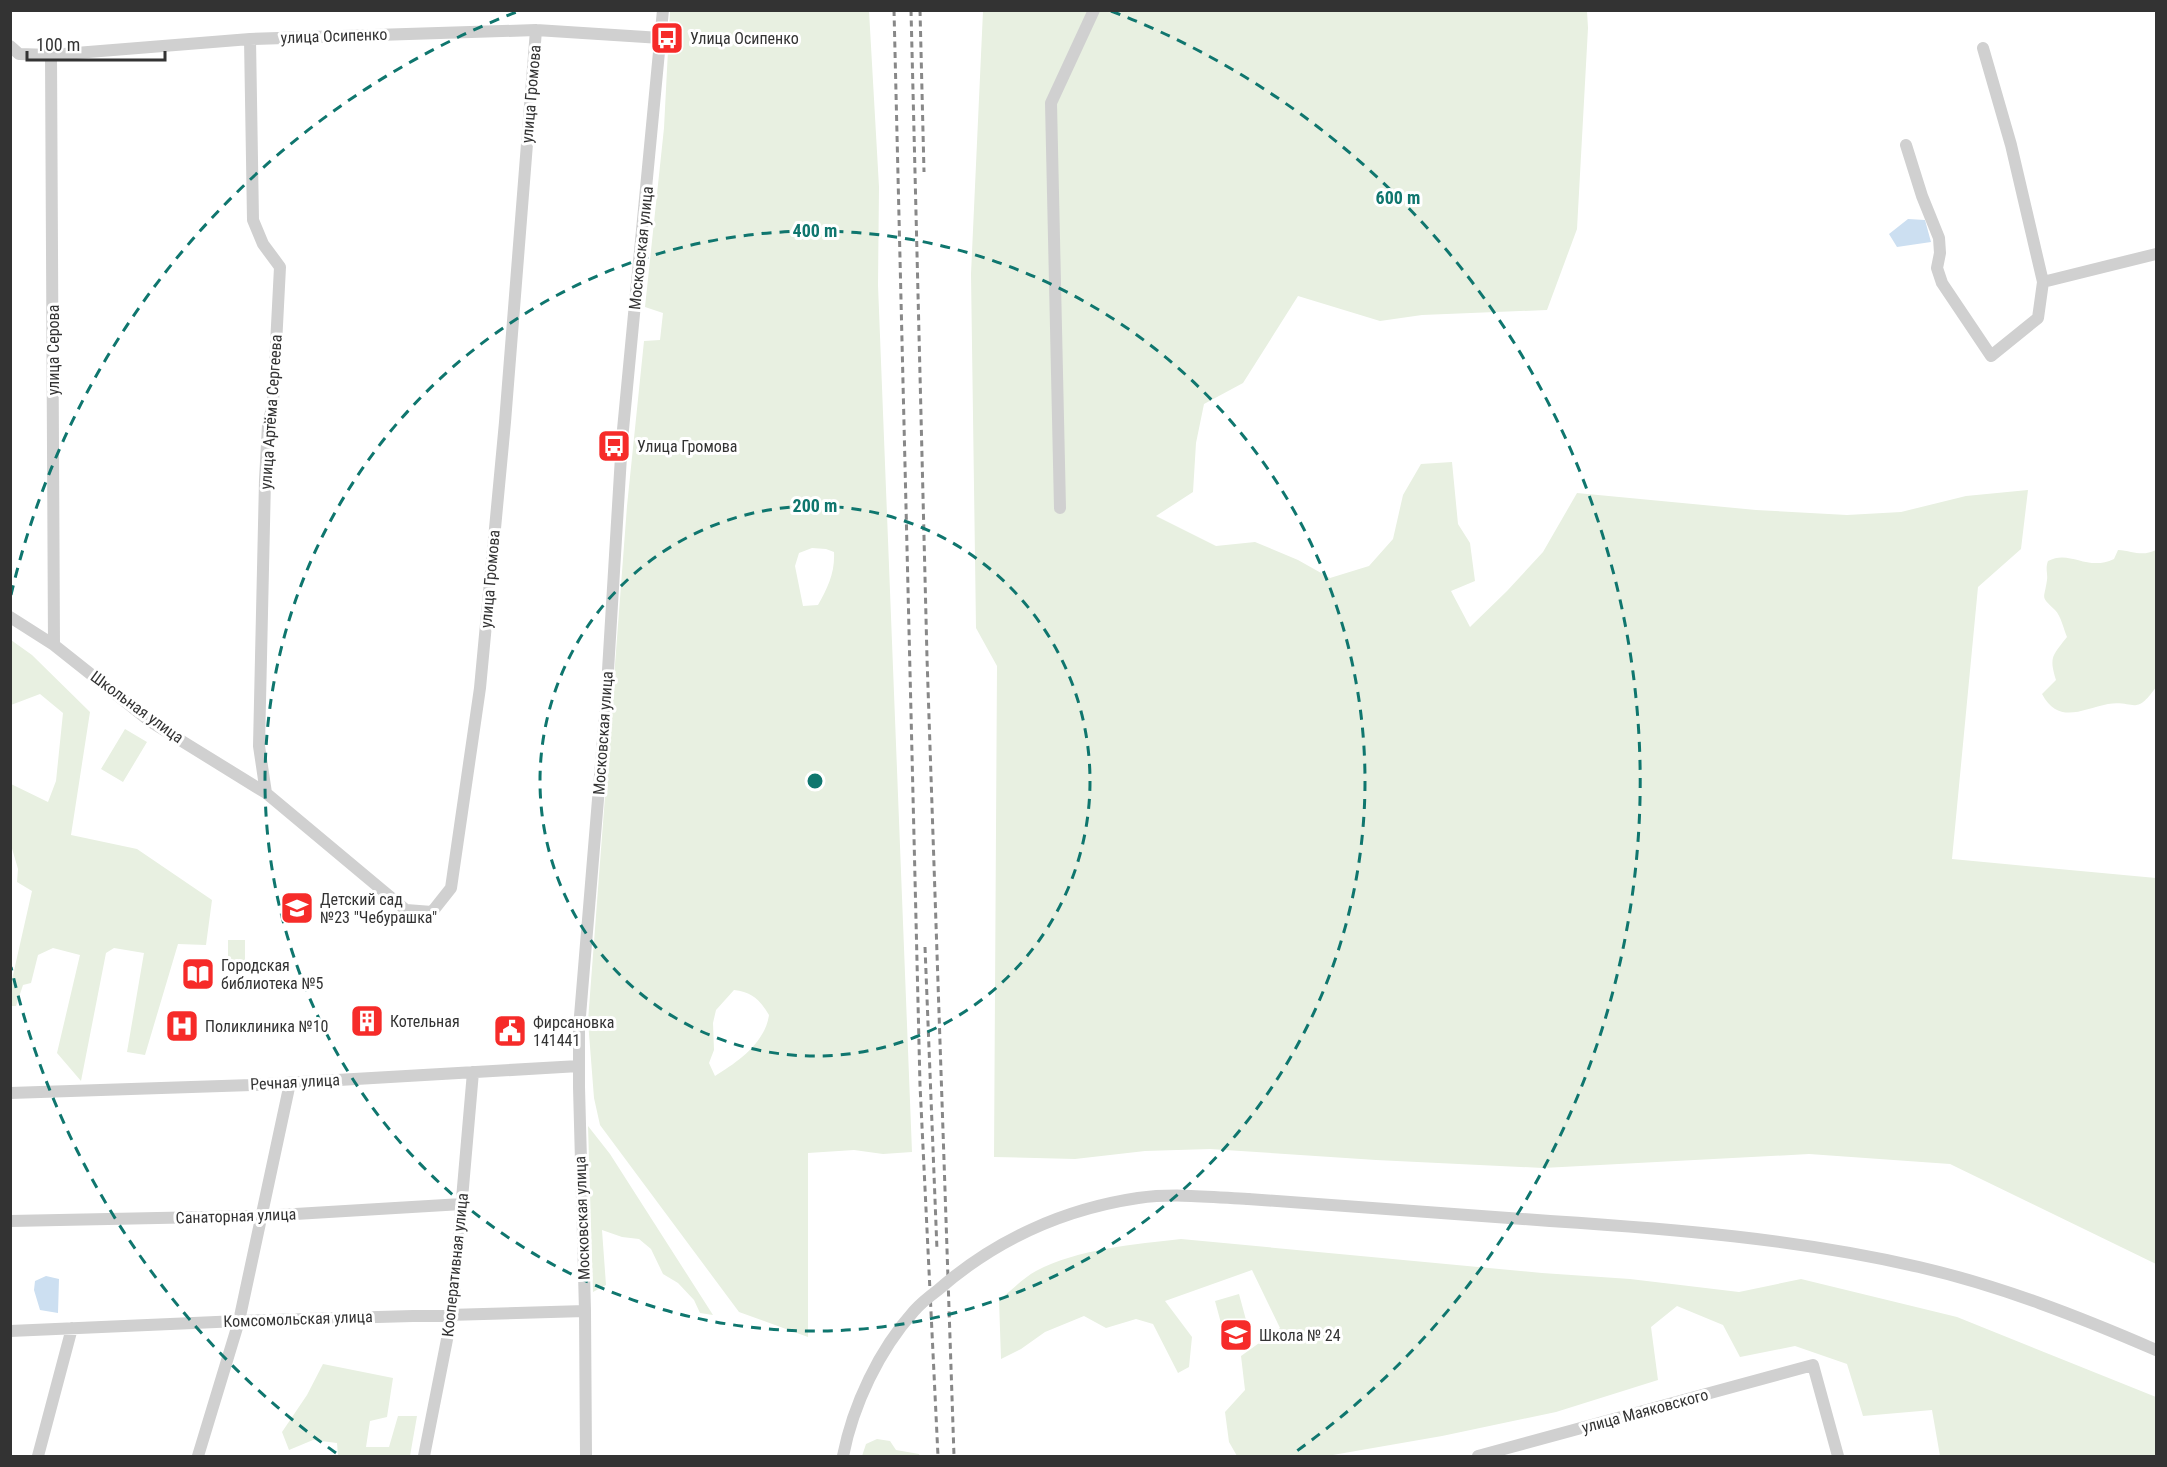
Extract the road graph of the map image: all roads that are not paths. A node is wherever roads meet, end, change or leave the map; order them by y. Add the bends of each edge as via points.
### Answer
1 (663, 10) edge
2 (1094, 10) edge
3 (536, 30) junction
4 (661, 38) junction
5 (250, 39) junction
6 (10, 46) edge
7 (1983, 48) dead end
8 (51, 55) junction
9 (1906, 146) dead end
10 (2157, 254) edge
11 (2043, 282) junction
12 (1060, 508) dead end
13 (10, 617) edge
14 (54, 645) junction
15 (267, 793) junction
16 (579, 1066) junction
17 (473, 1072) junction
18 (290, 1083) junction
19 (10, 1092) edge
20 (462, 1204) junction
21 (262, 1216) junction
22 (10, 1221) edge
23 (585, 1311) junction
24 (452, 1314) junction
25 (239, 1321) junction
26 (72, 1328) junction
27 (10, 1331) edge
28 (2157, 1350) edge
29 (38, 1456) edge
30 (198, 1456) edge
31 (424, 1456) edge
32 (586, 1456) edge
33 (843, 1456) edge
34 (1478, 1456) edge
35 (1838, 1456) edge

1 - 4 street, Московская улица
2 - 12 street via 1051,103
3 - 4 street, улица Осипенко
3 - 5 street, улица Осипенко
3 - 15 street, улица Громова via 480,688 451,888 432,912 406,910
4 - 16 street, Московская улица via 621,447
5 - 8 street, улица Осипенко
5 - 15 street, улица Артёма Сергеева via 253,220 263,244 280,267 265,480 259,746
6 - 8 street, улица Осипенко via 19,54
7 - 11 street via 2011,145
8 - 14 street, улица Серова
9 - 11 street via 1939,238 1937,268 1942,284 1991,356 2038,318
10 - 11 street
13 - 14 street, Школьная улица
14 - 15 street, Школьная улица via 152,722
16 - 17 street, Речная улица
16 - 23 street, Московская улица
17 - 18 street, Речная улица
17 - 20 street, Кооперативная улица
18 - 19 street, Речная улица
18 - 21 street
20 - 21 street, Санаторная улица
20 - 24 street, Кооперативная улица
21 - 22 street, Санаторная улица
21 - 25 street
23 - 24 street, Комсомольская улица
23 - 32 street, Московская улица
24 - 25 street, Комсомольская улица
24 - 31 street, Кооперативная улица
25 - 26 street, Комсомольская улица
25 - 30 street
26 - 27 street, Комсомольская улица
26 - 29 street
28 - 33 street, bridge via 2014,1294 1921,1267 1815,1245 1714,1233 1248,1199 1185,1195 1140,1198 1096,1206 1031,1229 972,1263 915,1310 888,1346 866,1389
34 - 35 street, улица Маяковского via 1813,1365

